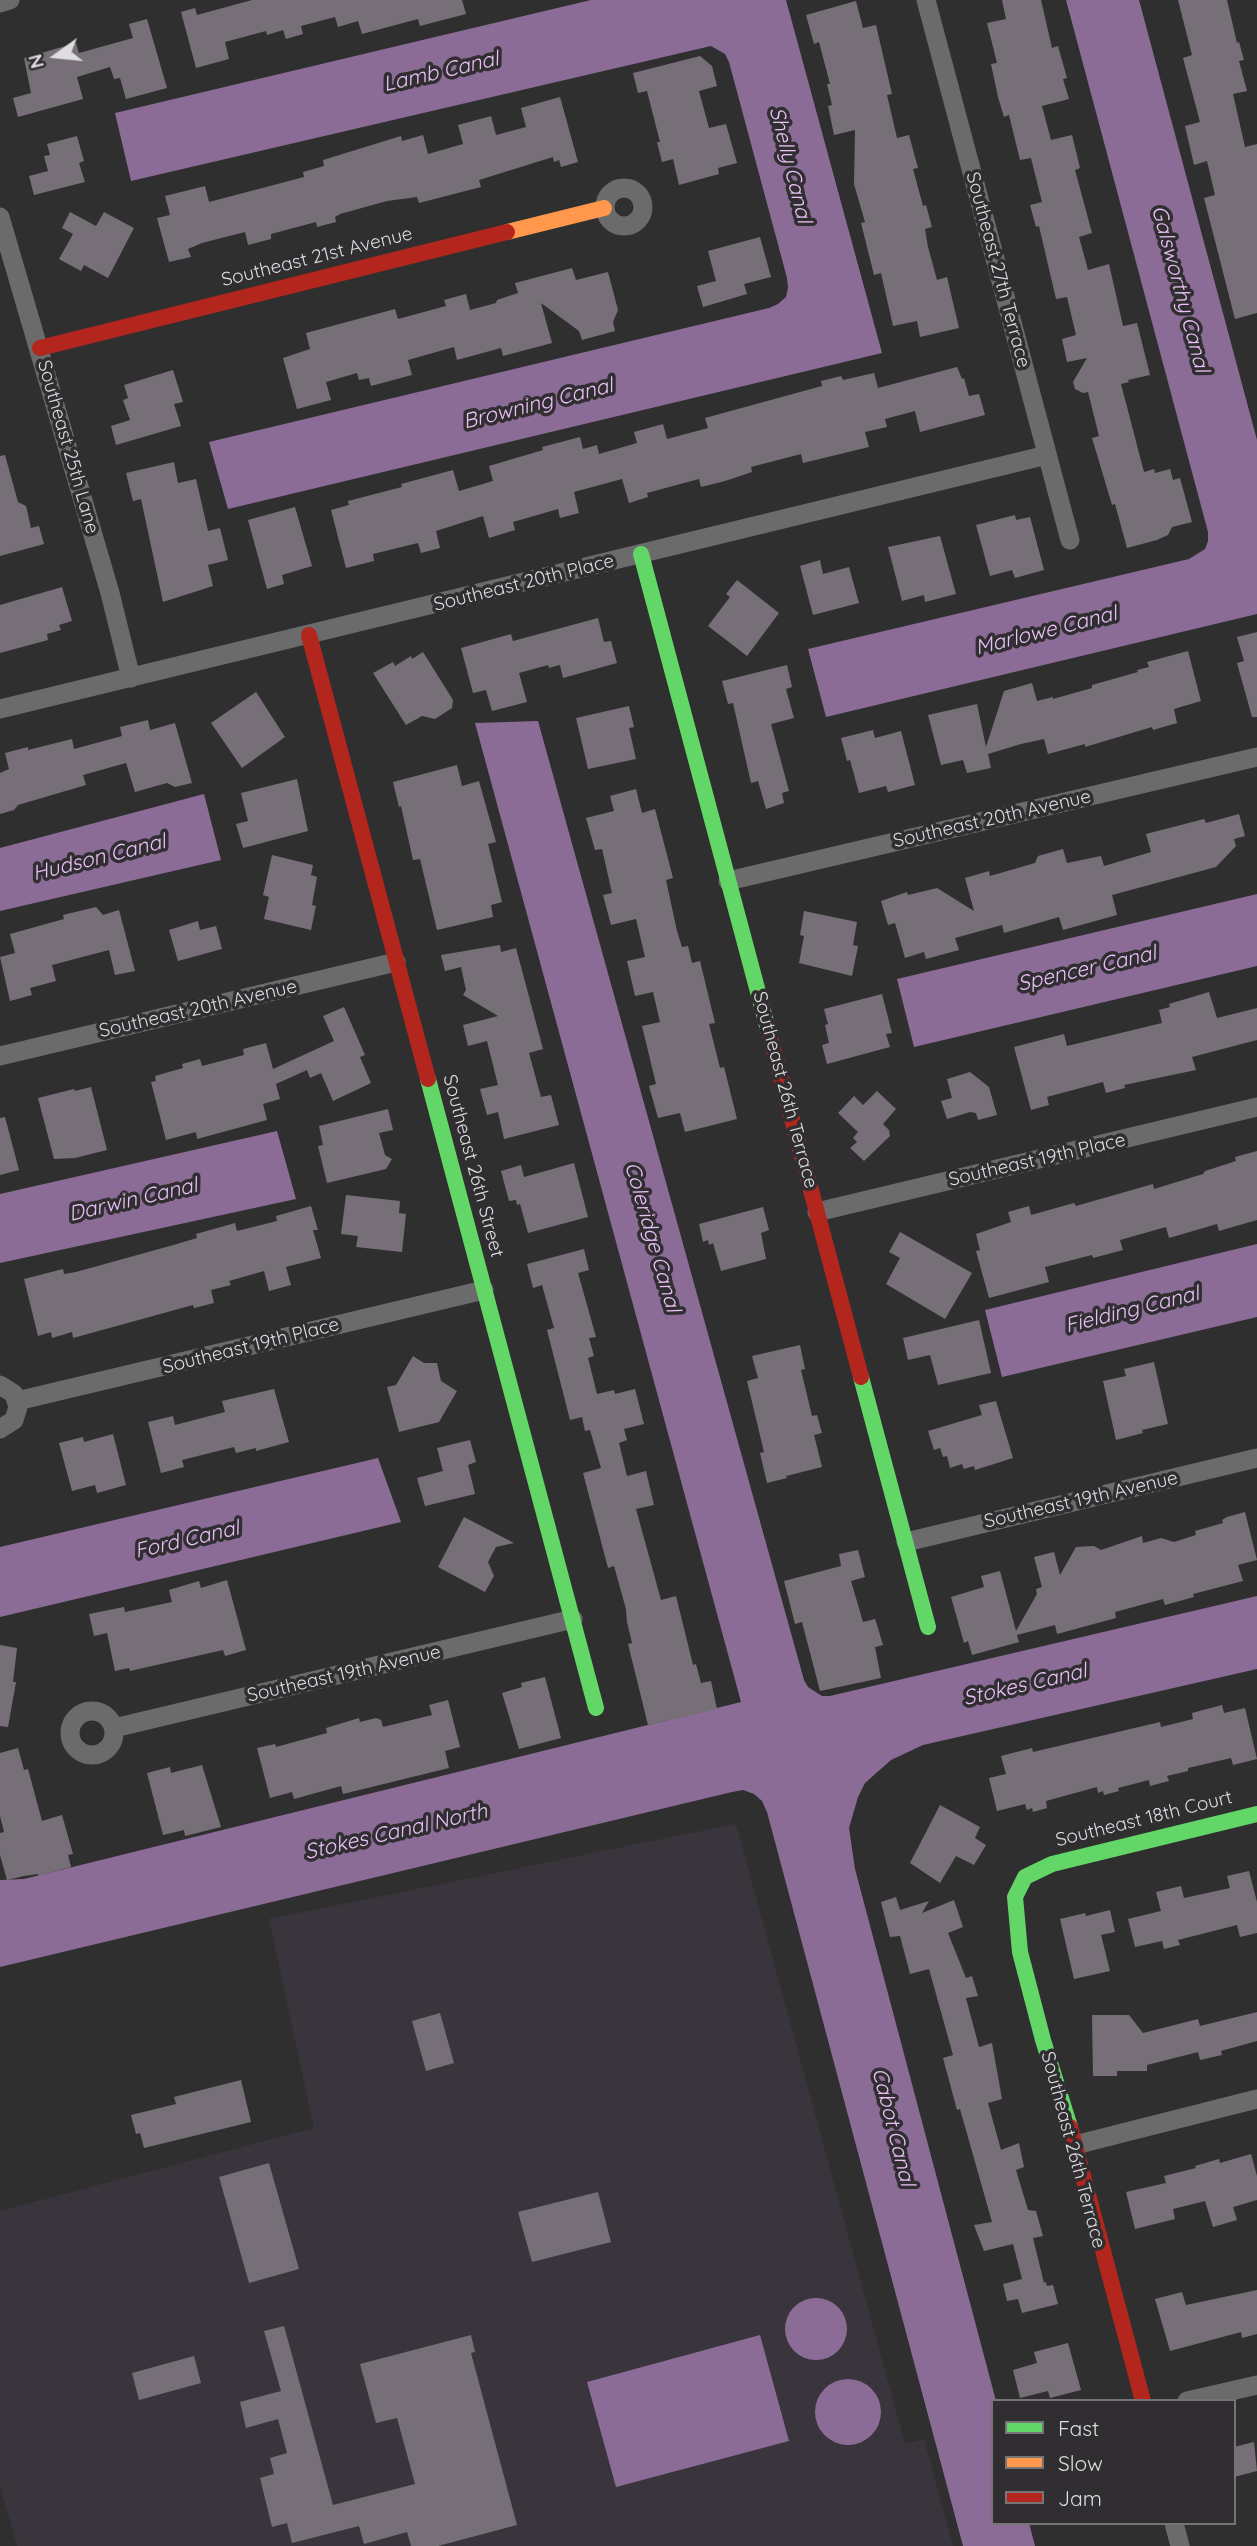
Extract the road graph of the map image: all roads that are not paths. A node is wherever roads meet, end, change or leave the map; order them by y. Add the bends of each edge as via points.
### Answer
1 (10, 0) edge
2 (926, 0) edge
3 (0, 3) edge
4 (604, 208) dead end
5 (0, 217) edge
6 (40, 348) junction
7 (1047, 455) junction
8 (1070, 540) dead end
9 (641, 554) junction
10 (309, 635) junction
11 (131, 678) junction
12 (0, 709) edge
13 (1257, 757) edge
14 (728, 881) junction
15 (396, 962) junction
16 (0, 1056) edge
17 (1257, 1107) edge
18 (817, 1212) junction
19 (484, 1290) junction
20 (0, 1385) edge
21 (17, 1401) junction
22 (0, 1429) edge
23 (1257, 1458) edge
24 (906, 1542) junction
25 (573, 1619) junction
26 (928, 1627) dead end
27 (596, 1708) dead end
28 (114, 1728) dead end
29 (1257, 1814) edge
30 (1015, 1897) joint
31 (1257, 2099) edge
32 (1075, 2146) junction
33 (1257, 2385) edge
34 (1142, 2399) edge
35 (1196, 2399) edge
36 (1175, 2525) edge
37 (1180, 2546) edge

1 - 3 street
2 - 7 street, Southeast 27th Terrace
4 - 6 street, Southeast 21st Avenue
5 - 6 street, Southeast 25th Lane
6 - 11 street, Southeast 25th Lane
7 - 8 street, Southeast 27th Terrace
7 - 9 street, Southeast 20th Place
9 - 10 street, Southeast 20th Place
9 - 14 street, Southeast 26th Terrace
10 - 11 street, Southeast 20th Place
10 - 15 street, Southeast 26th Street
11 - 12 street, Southeast 20th Place
13 - 14 street, Southeast 20th Avenue
14 - 18 street, Southeast 26th Terrace
15 - 16 street, Southeast 20th Avenue
15 - 19 street, Southeast 26th Street
17 - 18 street, Southeast 19th Place
18 - 24 street, Southeast 26th Terrace
19 - 21 street, Southeast 19th Place
19 - 25 street, Southeast 26th Street
20 - 21 street
21 - 22 street via 14,1420
23 - 24 street, Southeast 19th Avenue
24 - 26 street, Southeast 26th Terrace
25 - 27 street, Southeast 26th Street
25 - 28 street, Southeast 19th Avenue
29 - 30 street, Southeast 18th Court via 1052,1864 1025,1877
30 - 32 street, Southeast 26th Terrace via 1020,1952
31 - 32 street
32 - 34 street, Southeast 26th Terrace
33 - 35 street
36 - 37 street

